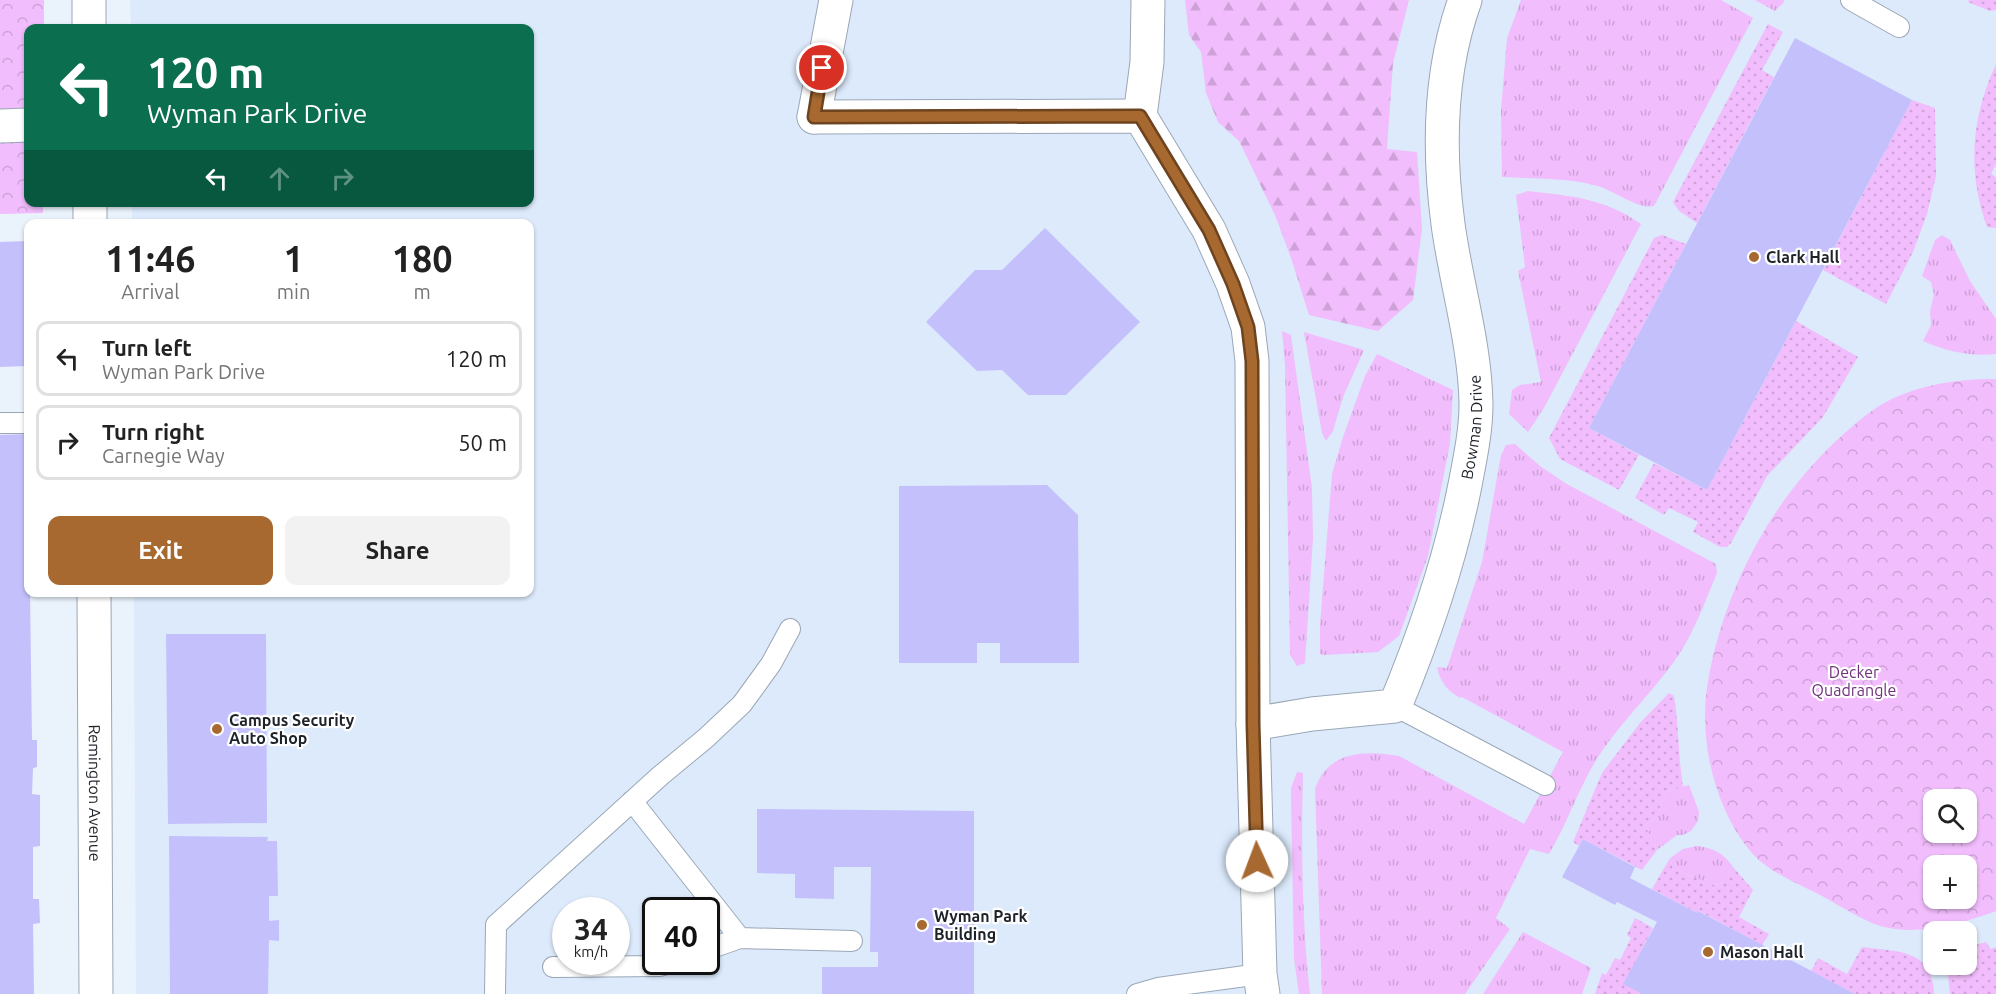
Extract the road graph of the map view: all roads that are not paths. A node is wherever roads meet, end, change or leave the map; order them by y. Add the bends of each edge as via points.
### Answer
1 (89, 0) edge
2 (836, 0) edge
3 (1148, 0) edge
4 (1465, 0) edge
5 (1851, 0) edge
6 (89, 24) edge
7 (1899, 27) dead end
8 (1140, 116) junction
9 (24, 124) edge
10 (0, 126) edge
11 (0, 423) edge
12 (24, 423) edge
13 (94, 597) edge
14 (790, 629) dead end
15 (1395, 706) junction
16 (1253, 724) junction
17 (1545, 785) dead end
18 (632, 801) junction
19 (740, 938) junction
20 (852, 941) dead end
21 (720, 945) edge
22 (1262, 984) edge
23 (96, 994) edge
24 (495, 994) edge
25 (1137, 994) edge

1 - 6 street
2 - 8 street via 814,117
3 - 8 street via 1147,62
4 - 15 street, Bowman Drive via 1447,65 1443,164 1448,224 1472,359 1476,405 1470,459 1450,552 1419,648
5 - 7 lane
8 - 16 street via 1209,230 1248,327 1252,373
9 - 10 street
11 - 12 lane
13 - 23 street, Remington Avenue
14 - 18 lane via 742,704
15 - 16 street
15 - 17 lane
16 - 22 street
18 - 19 lane
18 - 24 lane via 496,925
19 - 20 lane
19 - 21 lane
22 - 25 lane via 1158,988

